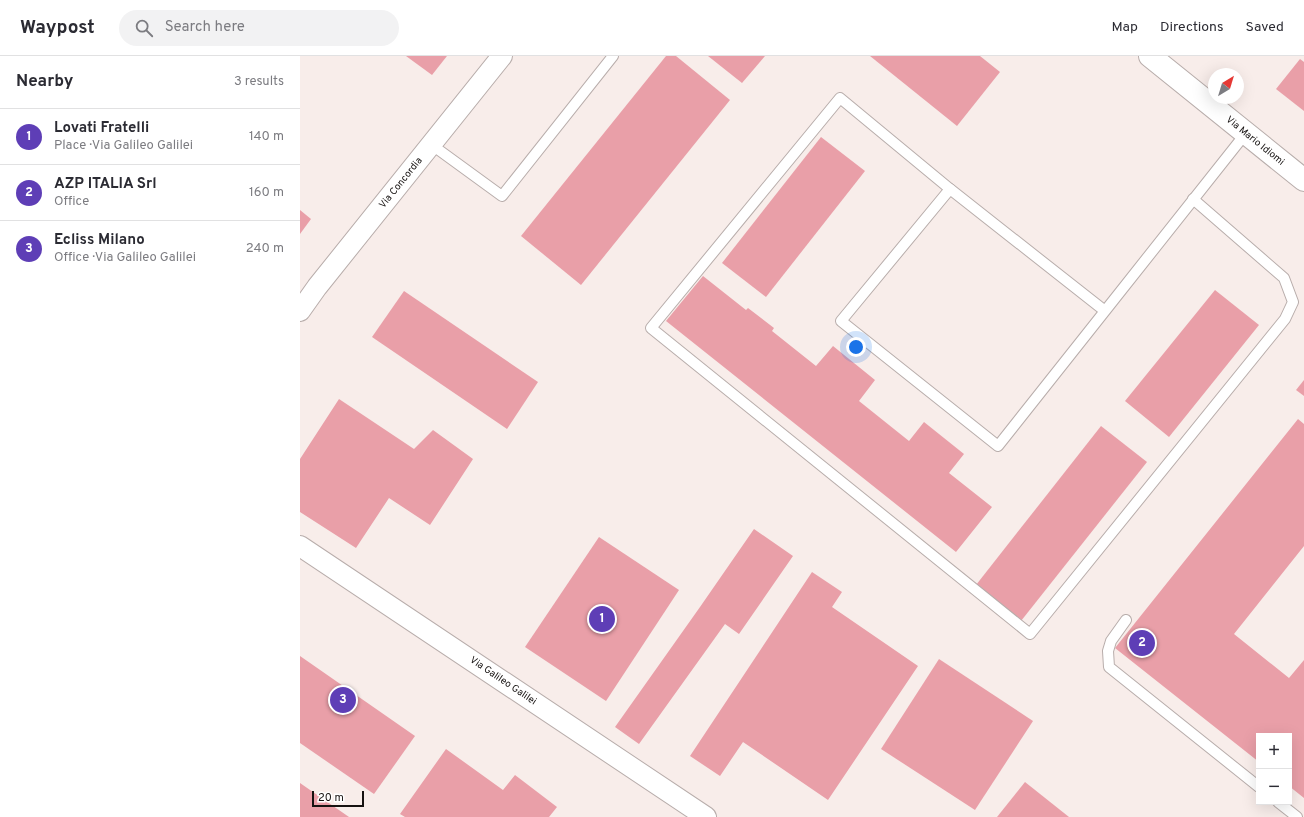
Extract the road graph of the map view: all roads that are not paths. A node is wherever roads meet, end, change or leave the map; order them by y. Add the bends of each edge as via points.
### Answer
1 (502, 56) edge
2 (613, 56) edge
3 (1150, 56) edge
4 (1246, 133) junction
5 (432, 144) junction
6 (1304, 180) edge
7 (950, 189) junction
8 (1193, 199) junction
9 (300, 311) edge
10 (1105, 312) junction
11 (300, 546) edge
12 (1126, 620) dead end
13 (1256, 784) edge
14 (1282, 805) edge
15 (706, 817) edge
16 (1297, 817) edge

1 - 5 street, Via Concordia
2 - 5 lane via 502,196
3 - 4 street, Via Mario Idiomi
4 - 6 street, Via Mario Idiomi
4 - 8 lane
5 - 9 street, Via Concordia
7 - 8 lane via 840,98 651,328 1030,634 1285,319 1293,302 1284,278
7 - 10 lane
7 - 10 lane via 841,321 998,446
8 - 10 lane
11 - 15 street, Via Galileo Galilei
12 - 13 lane via 1111,642 1108,651 1109,667
14 - 16 lane

